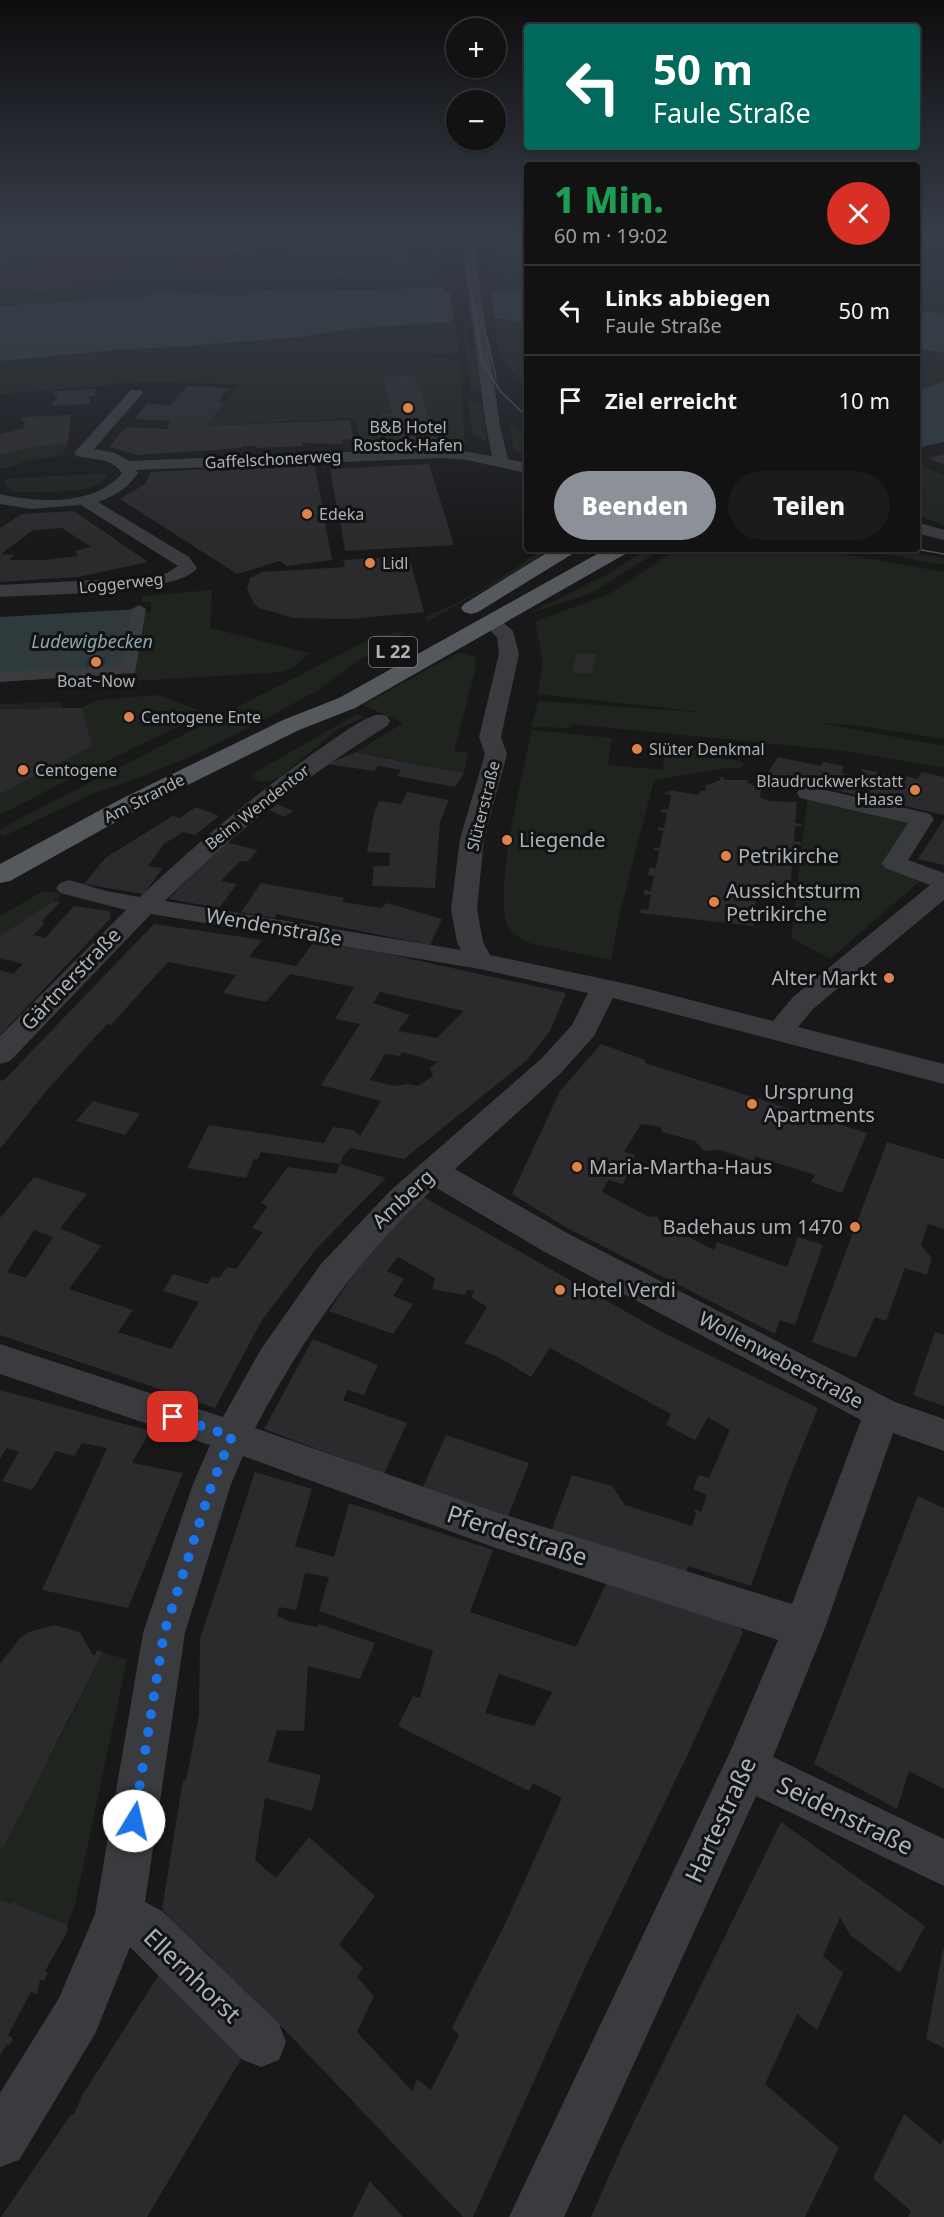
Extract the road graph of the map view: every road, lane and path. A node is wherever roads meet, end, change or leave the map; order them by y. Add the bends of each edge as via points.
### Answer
1 (483, 340) edge
2 (136, 393) dead end
3 (501, 462) junction
4 (127, 466) junction
5 (524, 468) edge
6 (7, 500) edge
7 (84, 500) junction
8 (0, 511) edge
9 (920, 528) edge
10 (944, 535) edge
11 (562, 552) edge
12 (615, 552) edge
13 (0, 591) edge
14 (502, 591) junction
15 (139, 609) dead end
16 (451, 620) dead end
17 (492, 623) junction
18 (379, 661) dead end
19 (0, 677) edge
20 (379, 721) dead end
21 (291, 724) junction
22 (808, 793) dead end
23 (0, 875) edge
24 (944, 884) edge
25 (69, 888) dead end
26 (144, 905) junction
27 (480, 961) junction
28 (604, 988) junction
29 (779, 1032) junction
30 (0, 1054) edge
31 (944, 1074) edge
32 (433, 1171) junction
33 (0, 1359) edge
34 (882, 1413) junction
35 (944, 1435) edge
36 (232, 1436) junction
37 (804, 1628) junction
38 (746, 1768) junction
39 (944, 1863) edge
40 (119, 1915) junction
41 (261, 2042) dead end
42 (0, 2141) edge
43 (536, 2217) edge

1 - 3 street
2 - 4 street, Gaffelschonerweg via 82,453 109,456
3 - 4 street, Gaffelschonerweg via 467,455 412,453
3 - 5 street, Gaffelschonerweg
4 - 7 street via 127,481
6 - 7 street via 51,504
6 - 8 street
7 - 13 street, Loggerweg via 183,561 188,568 173,578 152,582
9 - 10 street
11 - 14 main road
12 - 17 main road, Am Strande / L 22
14 - 16 main road
14 - 17 main road
15 - 19 street via 130,670
17 - 21 main road, Am Strande / L 22 via 347,703
17 - 27 street, Slüterstraße via 506,635 509,654 490,737 496,754 472,839 465,901 465,925
18 - 21 main road, Am Strande / L 22 via 329,693
20 - 26 street, Beim Wendentor via 338,745 249,811
21 - 23 main road, Am Strande / L 22 via 130,804
22 - 24 street via 922,819 894,862
24 - 29 street via 803,1003
25 - 26 street, Wendenstraße
26 - 27 street, Wendenstraße
26 - 30 street, Gärtnerstraße
27 - 28 street
28 - 29 street
28 - 32 street, Amberg via 584,1029 551,1066
29 - 31 street
32 - 34 street, Wollenweberstraße via 555,1242
32 - 36 street, Amberg via 401,1199 333,1273 274,1359
33 - 36 street, Pferdestraße
34 - 35 street, Wollenweberstraße
34 - 37 street, Hartestraße
36 - 37 street, Pferdestraße via 496,1530
36 - 40 street, Amberg via 212,1484 164,1633
37 - 38 street, Hartestraße
38 - 39 street, Seidenstraße
38 - 43 street, Hartestraße
40 - 41 street, Ellernhorst via 145,1928
40 - 42 street, Amberg via 77,2016

